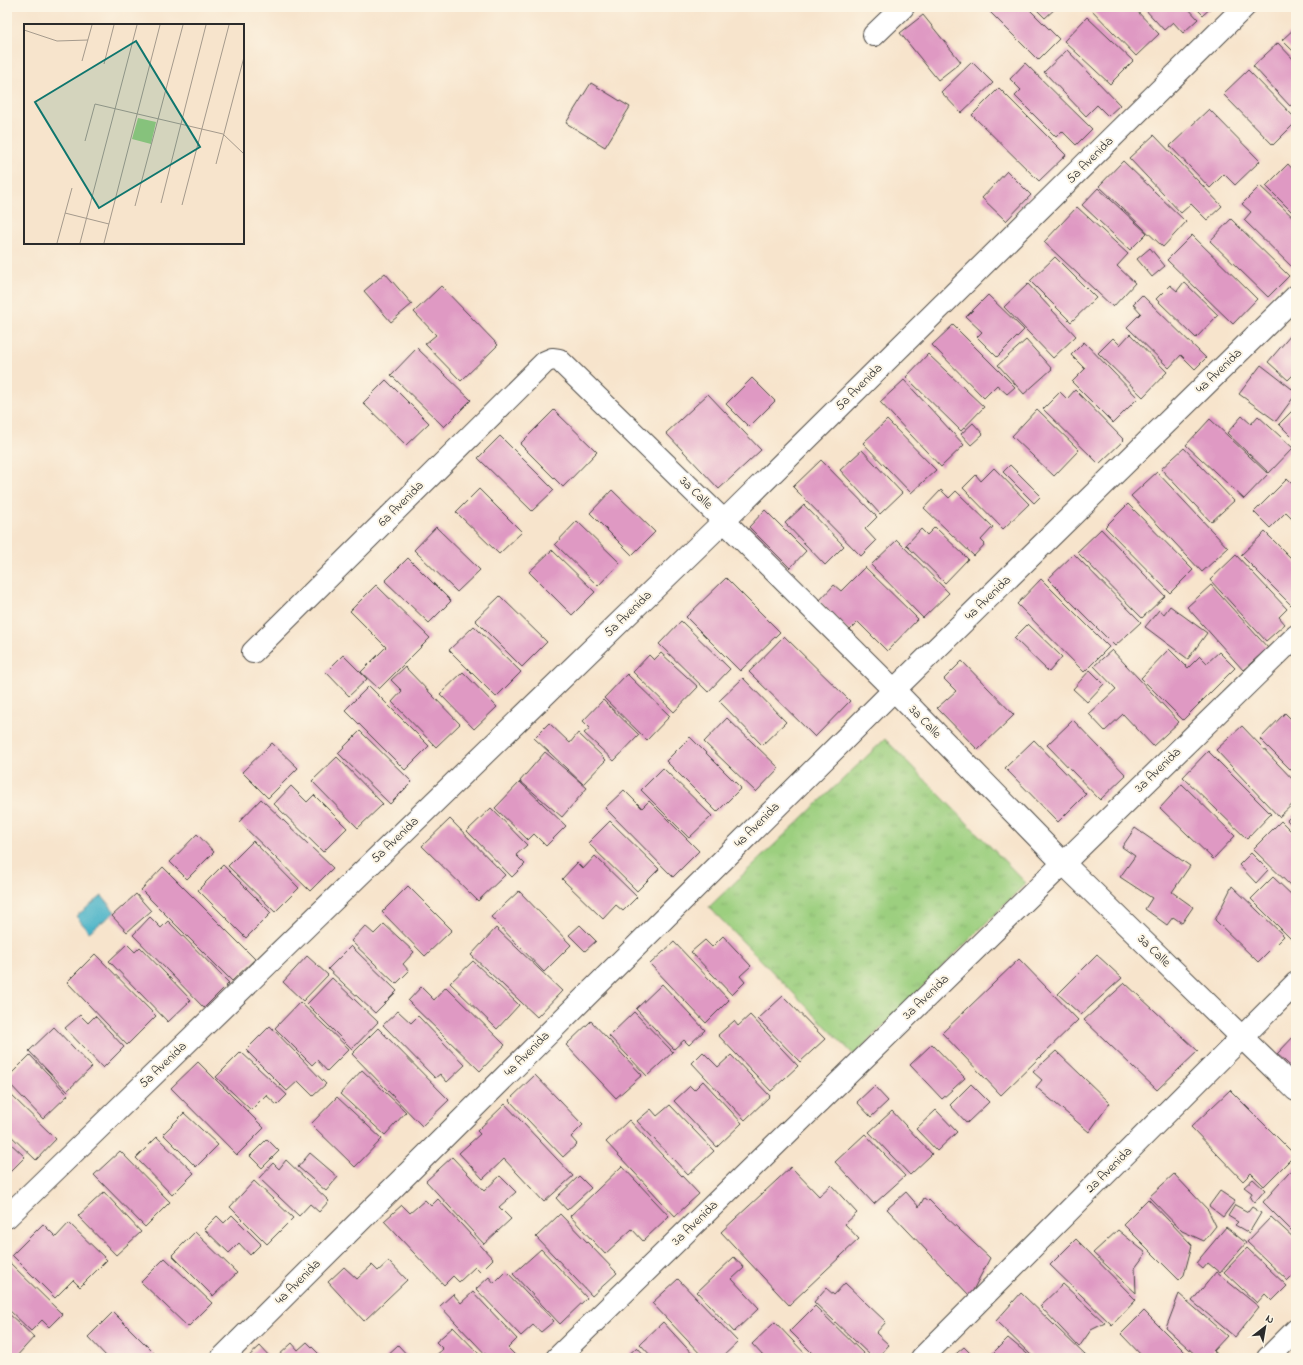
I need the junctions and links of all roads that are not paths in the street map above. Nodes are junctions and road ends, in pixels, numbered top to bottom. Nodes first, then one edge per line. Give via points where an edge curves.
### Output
1 (903, 7) edge
2 (1244, 7) edge
3 (874, 35) dead end
4 (1296, 296) edge
5 (552, 359) joint
6 (724, 521) junction
7 (1296, 636) edge
8 (252, 652) dead end
9 (894, 690) junction
10 (1063, 862) junction
11 (1296, 983) edge
12 (1242, 1037) junction
13 (1296, 1090) edge
14 (7, 1217) edge
15 (1296, 1330) edge
16 (222, 1358) edge
17 (557, 1358) edge
18 (922, 1358) edge
19 (1268, 1358) edge

1 - 3 street
2 - 6 street, 5a Avenida
4 - 9 street, 4a Avenida
5 - 6 street, 3a Calle via 559,360
5 - 8 street, 6a Avenida via 545,362
6 - 9 street, 3a Calle
6 - 14 street, 5a Avenida
7 - 10 street, 3a Avenida
9 - 10 street, 3a Calle
9 - 16 street, 4a Avenida
10 - 12 street, 3a Calle
10 - 17 street, 3a Avenida
11 - 12 street, 2a Avenida
12 - 13 street, 3a Calle
12 - 18 street, 2a Avenida
15 - 19 street

